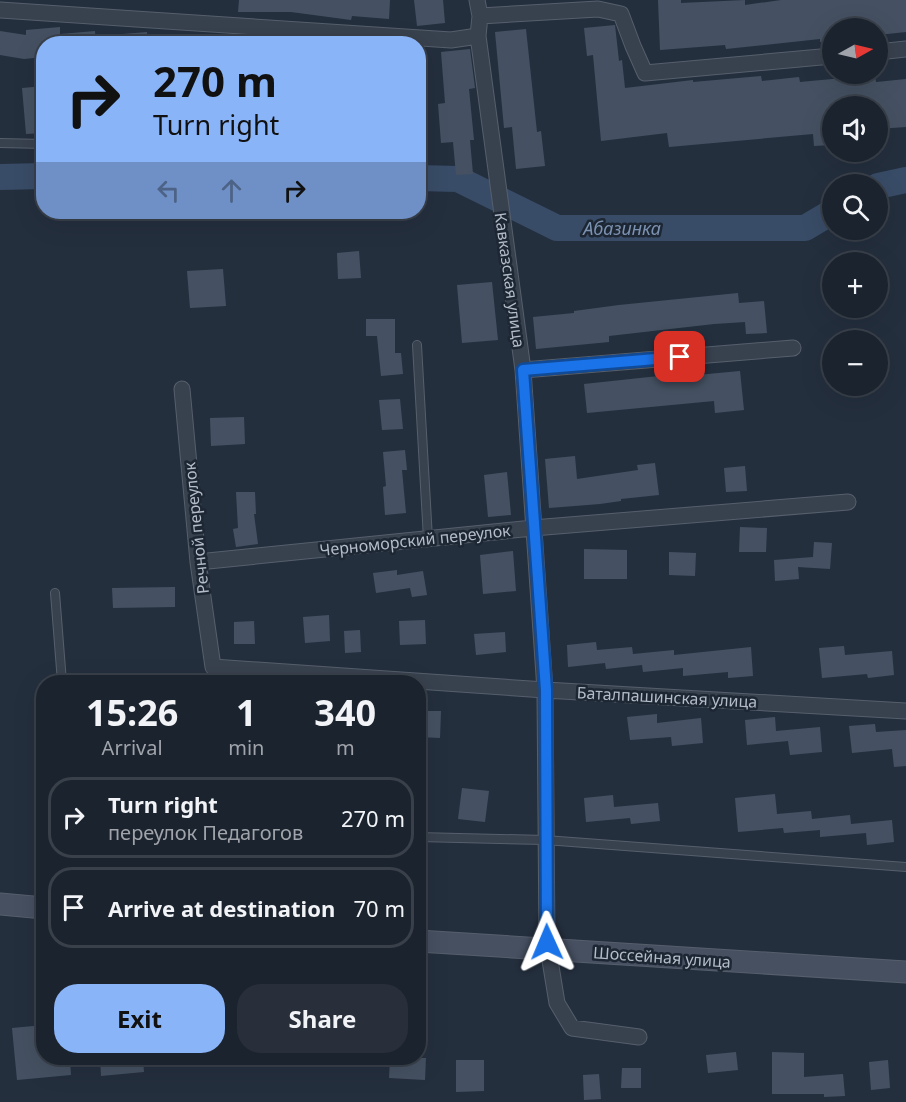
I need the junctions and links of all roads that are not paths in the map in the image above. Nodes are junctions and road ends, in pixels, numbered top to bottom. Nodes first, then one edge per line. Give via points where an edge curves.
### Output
1 (477, 0) edge
2 (0, 10) edge
3 (480, 16) junction
4 (322, 36) edge
5 (478, 36) junction
6 (426, 40) edge
7 (906, 49) edge
8 (888, 51) edge
9 (822, 57) edge
10 (0, 143) edge
11 (36, 144) edge
12 (417, 345) dead end
13 (793, 348) dead end
14 (523, 370) junction
15 (182, 389) dead end
16 (848, 502) dead end
17 (534, 528) junction
18 (428, 538) junction
19 (198, 562) junction
20 (55, 593) dead end
21 (213, 667) joint
22 (61, 675) edge
23 (329, 675) edge
24 (426, 682) edge
25 (546, 690) junction
26 (906, 711) edge
27 (426, 837) edge
28 (545, 840) junction
29 (906, 867) edge
30 (0, 904) edge
31 (36, 907) edge
32 (0, 913) edge
33 (36, 915) edge
34 (426, 935) edge
35 (426, 941) edge
36 (548, 946) junction
37 (906, 963) edge
38 (906, 972) edge
39 (639, 1037) dead end

1 - 3 street, Кавказская улица
2 - 4 street
3 - 5 street, Кавказская улица
3 - 9 street via 598,9 621,14 645,73
5 - 6 street
5 - 14 street, Кавказская улица
7 - 8 street
10 - 11 lane
12 - 18 lane
13 - 14 street
14 - 17 street, Кавказская улица
15 - 19 street, Речной переулок
16 - 17 street, Черноморский переулок
17 - 18 street, Черноморский переулок
17 - 25 street, Кавказская улица
18 - 19 street, Черноморский переулок
19 - 21 street, Речной переулок
20 - 22 lane
21 - 23 street, Баталпашинская улица
24 - 25 street, Баталпашинская улица
25 - 26 street, Баталпашинская улица
25 - 28 street, Кавказская улица
27 - 28 lane
28 - 29 lane
28 - 36 street, Кавказская улица
30 - 31 main road
32 - 33 main road
34 - 36 main road, Шоссейная улица
35 - 36 main road, Шоссейная улица
36 - 37 main road, Шоссейная улица
36 - 38 main road, Шоссейная улица
36 - 39 street, Кавказская улица via 557,1003 572,1028

